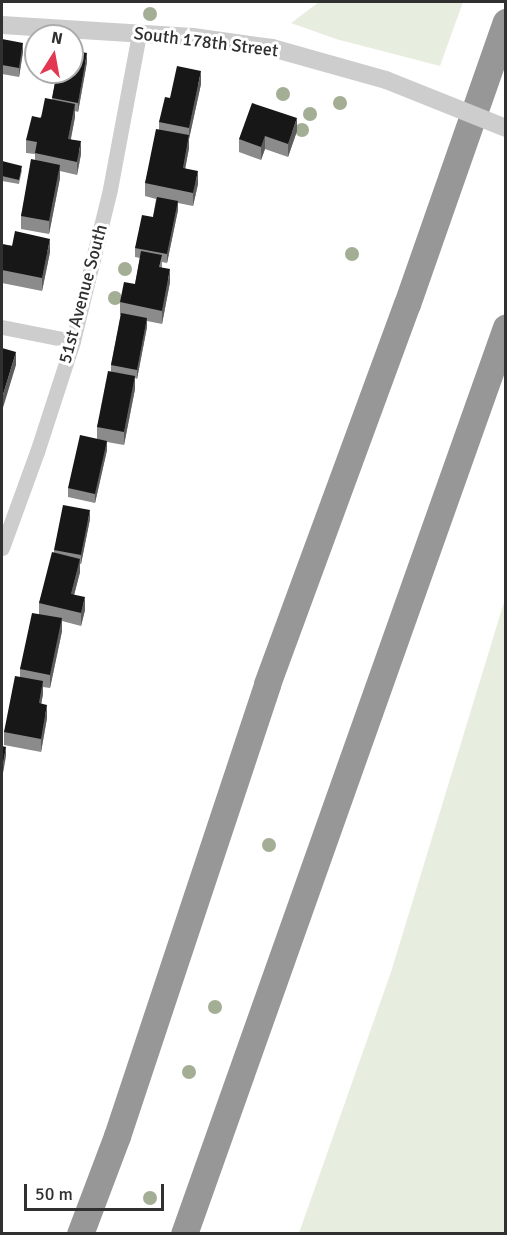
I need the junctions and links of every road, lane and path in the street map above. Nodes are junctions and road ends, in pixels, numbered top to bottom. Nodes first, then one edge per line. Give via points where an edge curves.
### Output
1 (506, 22) edge
2 (2, 26) edge
3 (139, 33) junction
4 (506, 128) edge
5 (2, 327) edge
6 (506, 327) edge
7 (73, 341) junction
8 (2, 548) edge
9 (80, 1233) edge
10 (184, 1233) edge

1 - 9 highway via 267,684 117,1136
2 - 3 street, South 178th Street
3 - 4 street, South 178th Street, bridge via 272,48 386,80
3 - 7 street, 51st Avenue South via 110,189
5 - 7 street
6 - 10 highway
7 - 8 street, 51st Avenue South

